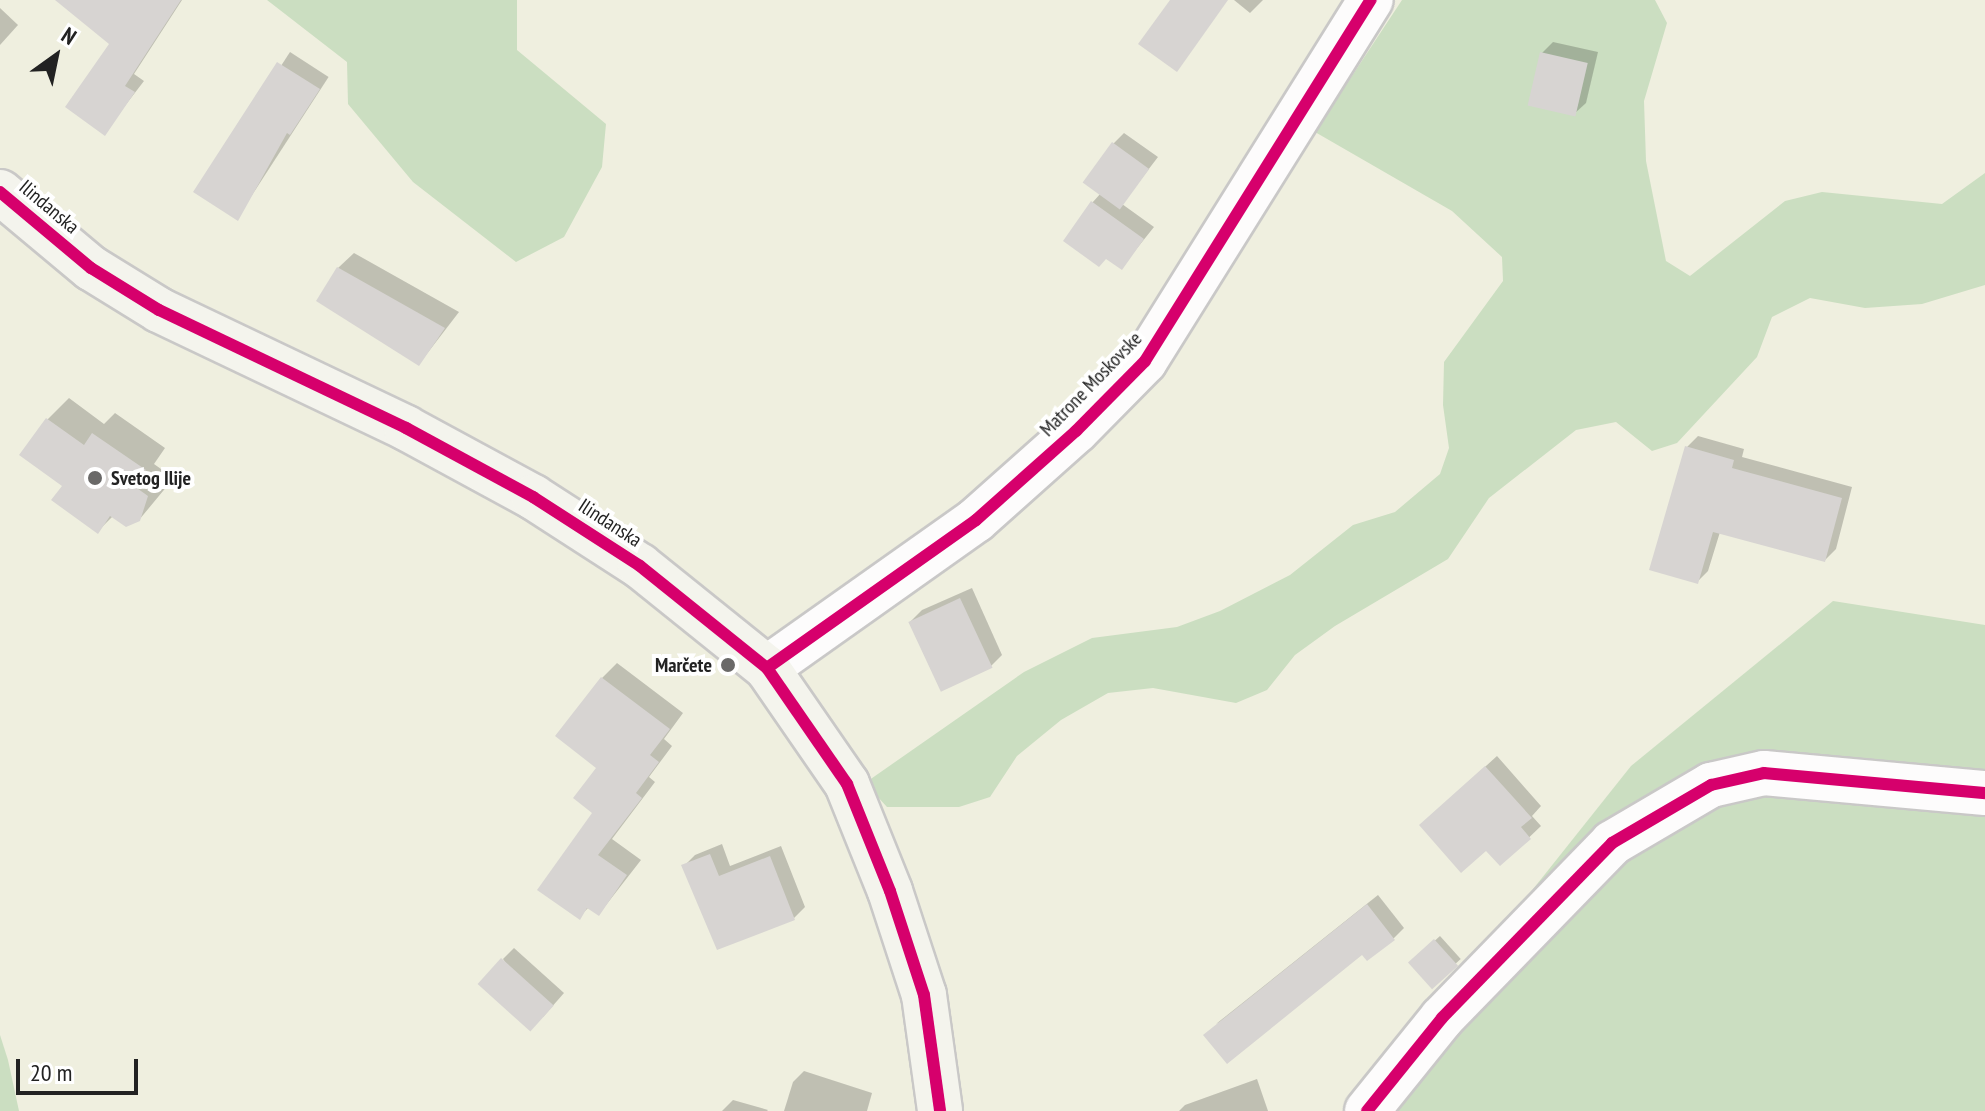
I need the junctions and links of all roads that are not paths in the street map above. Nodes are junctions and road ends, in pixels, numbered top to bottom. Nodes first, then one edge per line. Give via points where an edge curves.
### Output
1 (1371, 0) edge
2 (0, 192) edge
3 (767, 668) junction
4 (1985, 793) edge
5 (940, 1111) edge
6 (1367, 1111) edge

1 - 3 street, Matrone Moskovske via 1145,361 976,520
2 - 3 street, Ilindanska via 91,268 159,310 406,428 533,497 640,566
3 - 5 street, Ilindanska via 847,784 890,891 924,995
4 - 6 street via 1764,773 1711,785 1612,843 1442,1018

